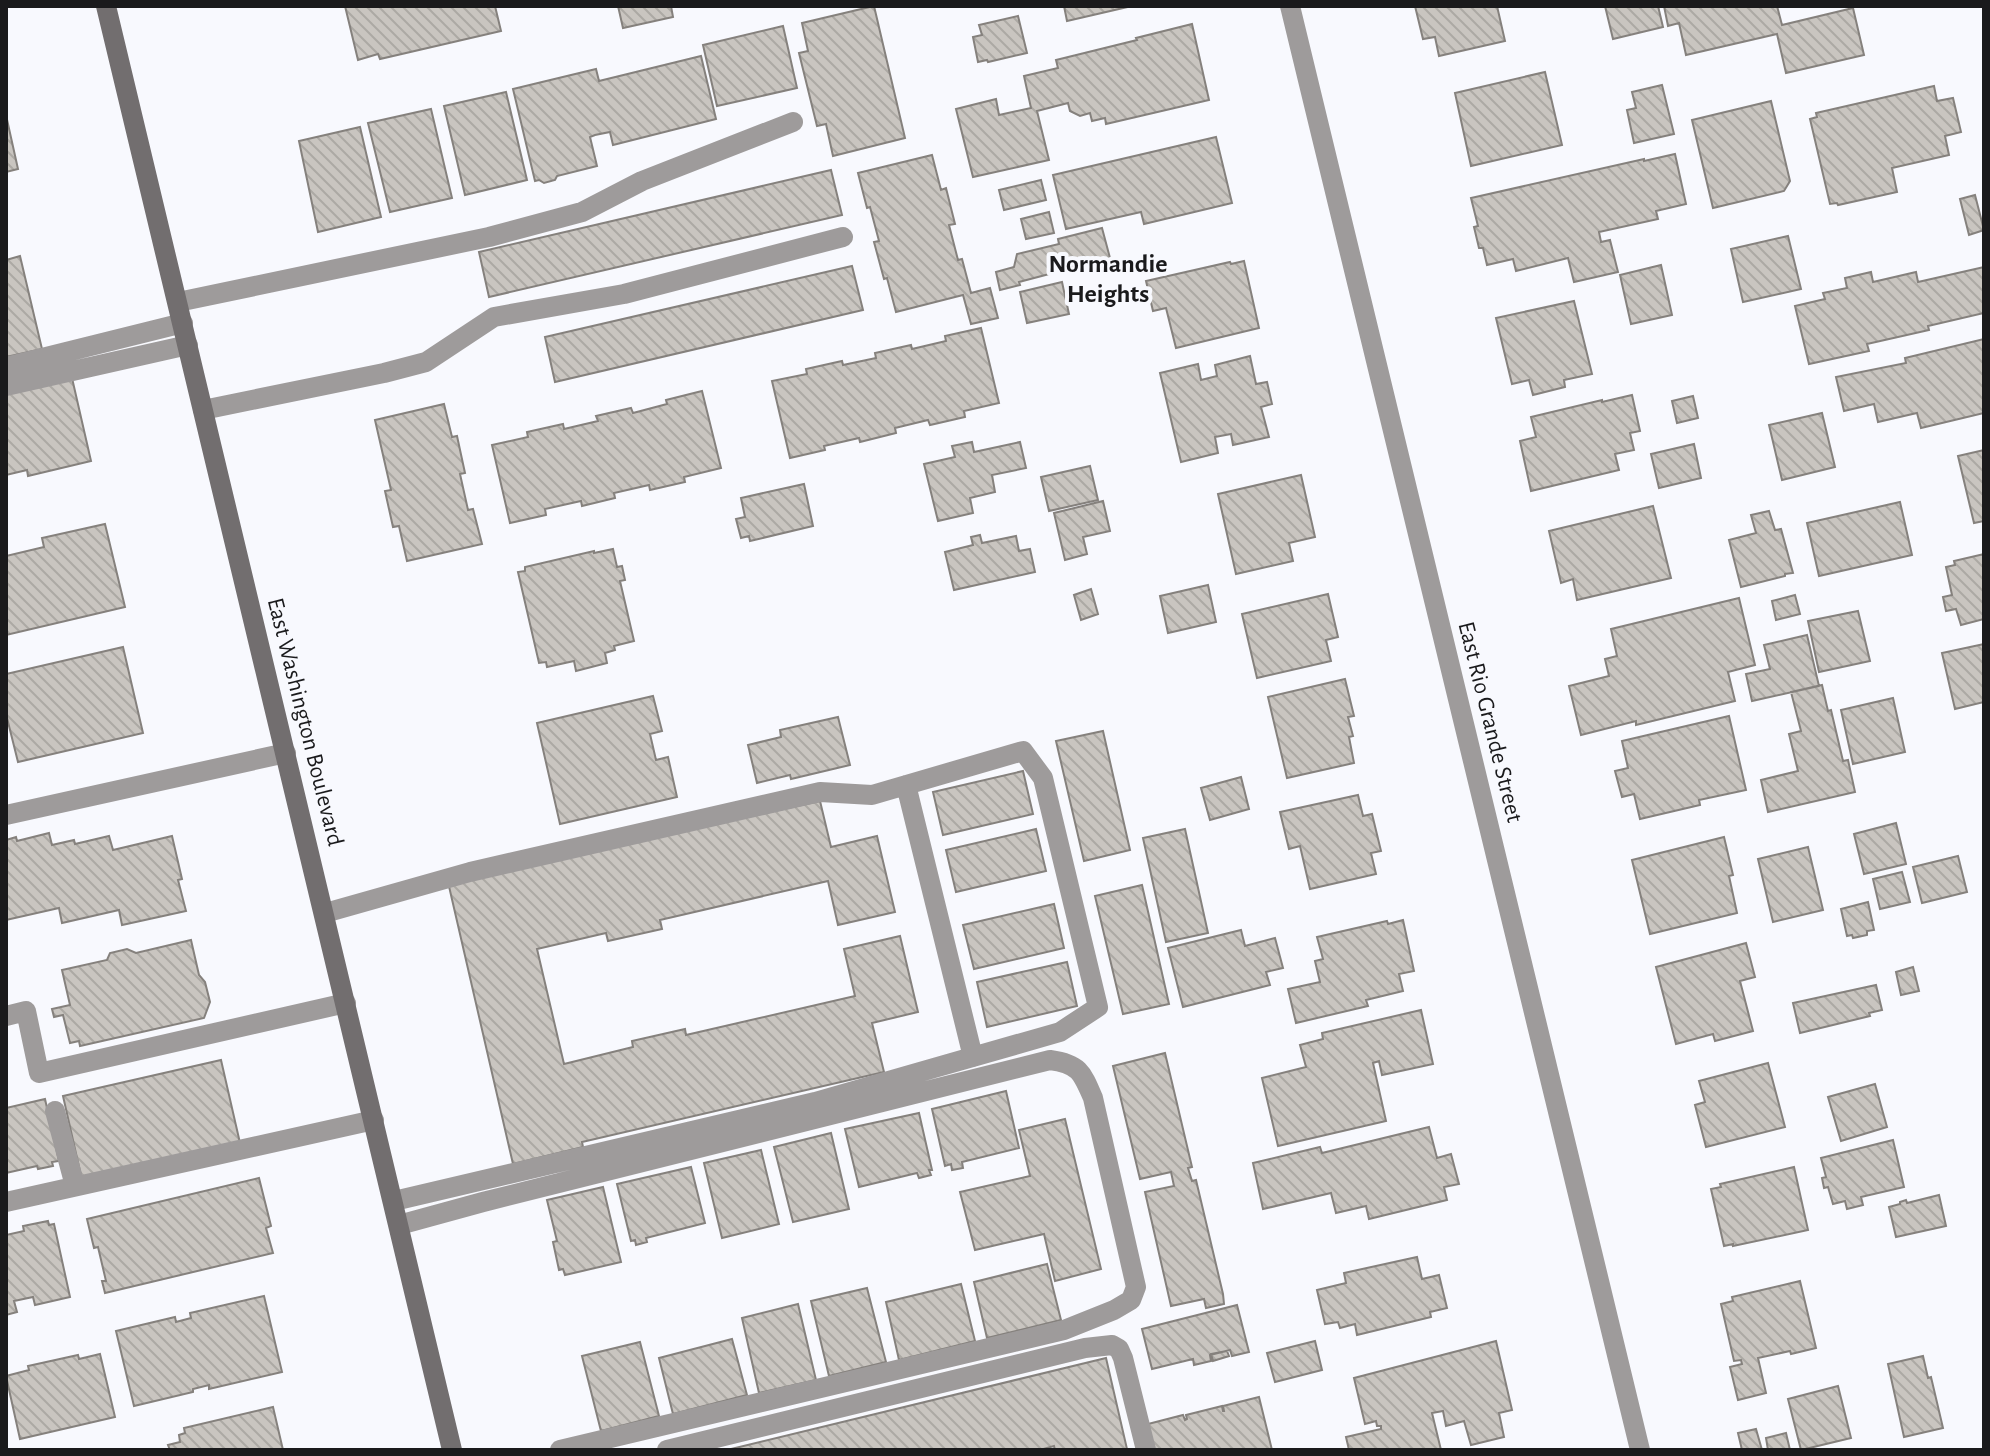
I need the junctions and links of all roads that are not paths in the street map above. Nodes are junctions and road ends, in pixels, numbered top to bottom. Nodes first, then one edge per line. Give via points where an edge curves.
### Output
1 (106, 6) edge
2 (1290, 6) edge
3 (793, 122) dead end
4 (843, 237) dead end
5 (178, 302) junction
6 (183, 323) junction
7 (188, 345) junction
8 (6, 367) edge
9 (6, 386) edge
10 (203, 410) junction
11 (286, 753) junction
12 (906, 785) junction
13 (6, 815) edge
14 (325, 913) junction
15 (346, 1003) junction
16 (6, 1016) edge
17 (973, 1057) junction
18 (55, 1111) dead end
19 (374, 1120) junction
20 (75, 1186) junction
21 (394, 1201) junction
22 (6, 1202) edge
23 (399, 1225) junction
24 (452, 1450) edge
25 (560, 1450) edge
26 (667, 1450) edge
27 (1146, 1450) edge
28 (1640, 1450) edge

1 - 5 main road, East Washington Boulevard
2 - 28 street, East Rio Grande Street
3 - 5 street via 642,181 582,212 489,237
4 - 10 street via 624,294 494,317 426,362
5 - 6 main road, East Washington Boulevard
6 - 7 main road, East Washington Boulevard
6 - 8 street
7 - 9 street
7 - 10 main road, East Washington Boulevard
10 - 11 main road, East Washington Boulevard
11 - 13 street
11 - 14 main road, East Washington Boulevard
12 - 14 street via 872,795 820,792 470,872
12 - 17 street
12 - 17 street via 1023,751 1043,778 1098,1007 1060,1032
14 - 15 main road, East Washington Boulevard
15 - 16 street via 39,1073 26,1011
15 - 19 main road, East Washington Boulevard
17 - 21 street via 815,1102
18 - 20 street
19 - 20 street
19 - 21 main road, East Washington Boulevard
20 - 22 street
21 - 23 main road, East Washington Boulevard
23 - 24 main road, East Washington Boulevard
23 - 25 street via 1050,1060 1083,1073 1136,1287 1131,1300 1064,1330
26 - 27 street via 1112,1345 1123,1358

